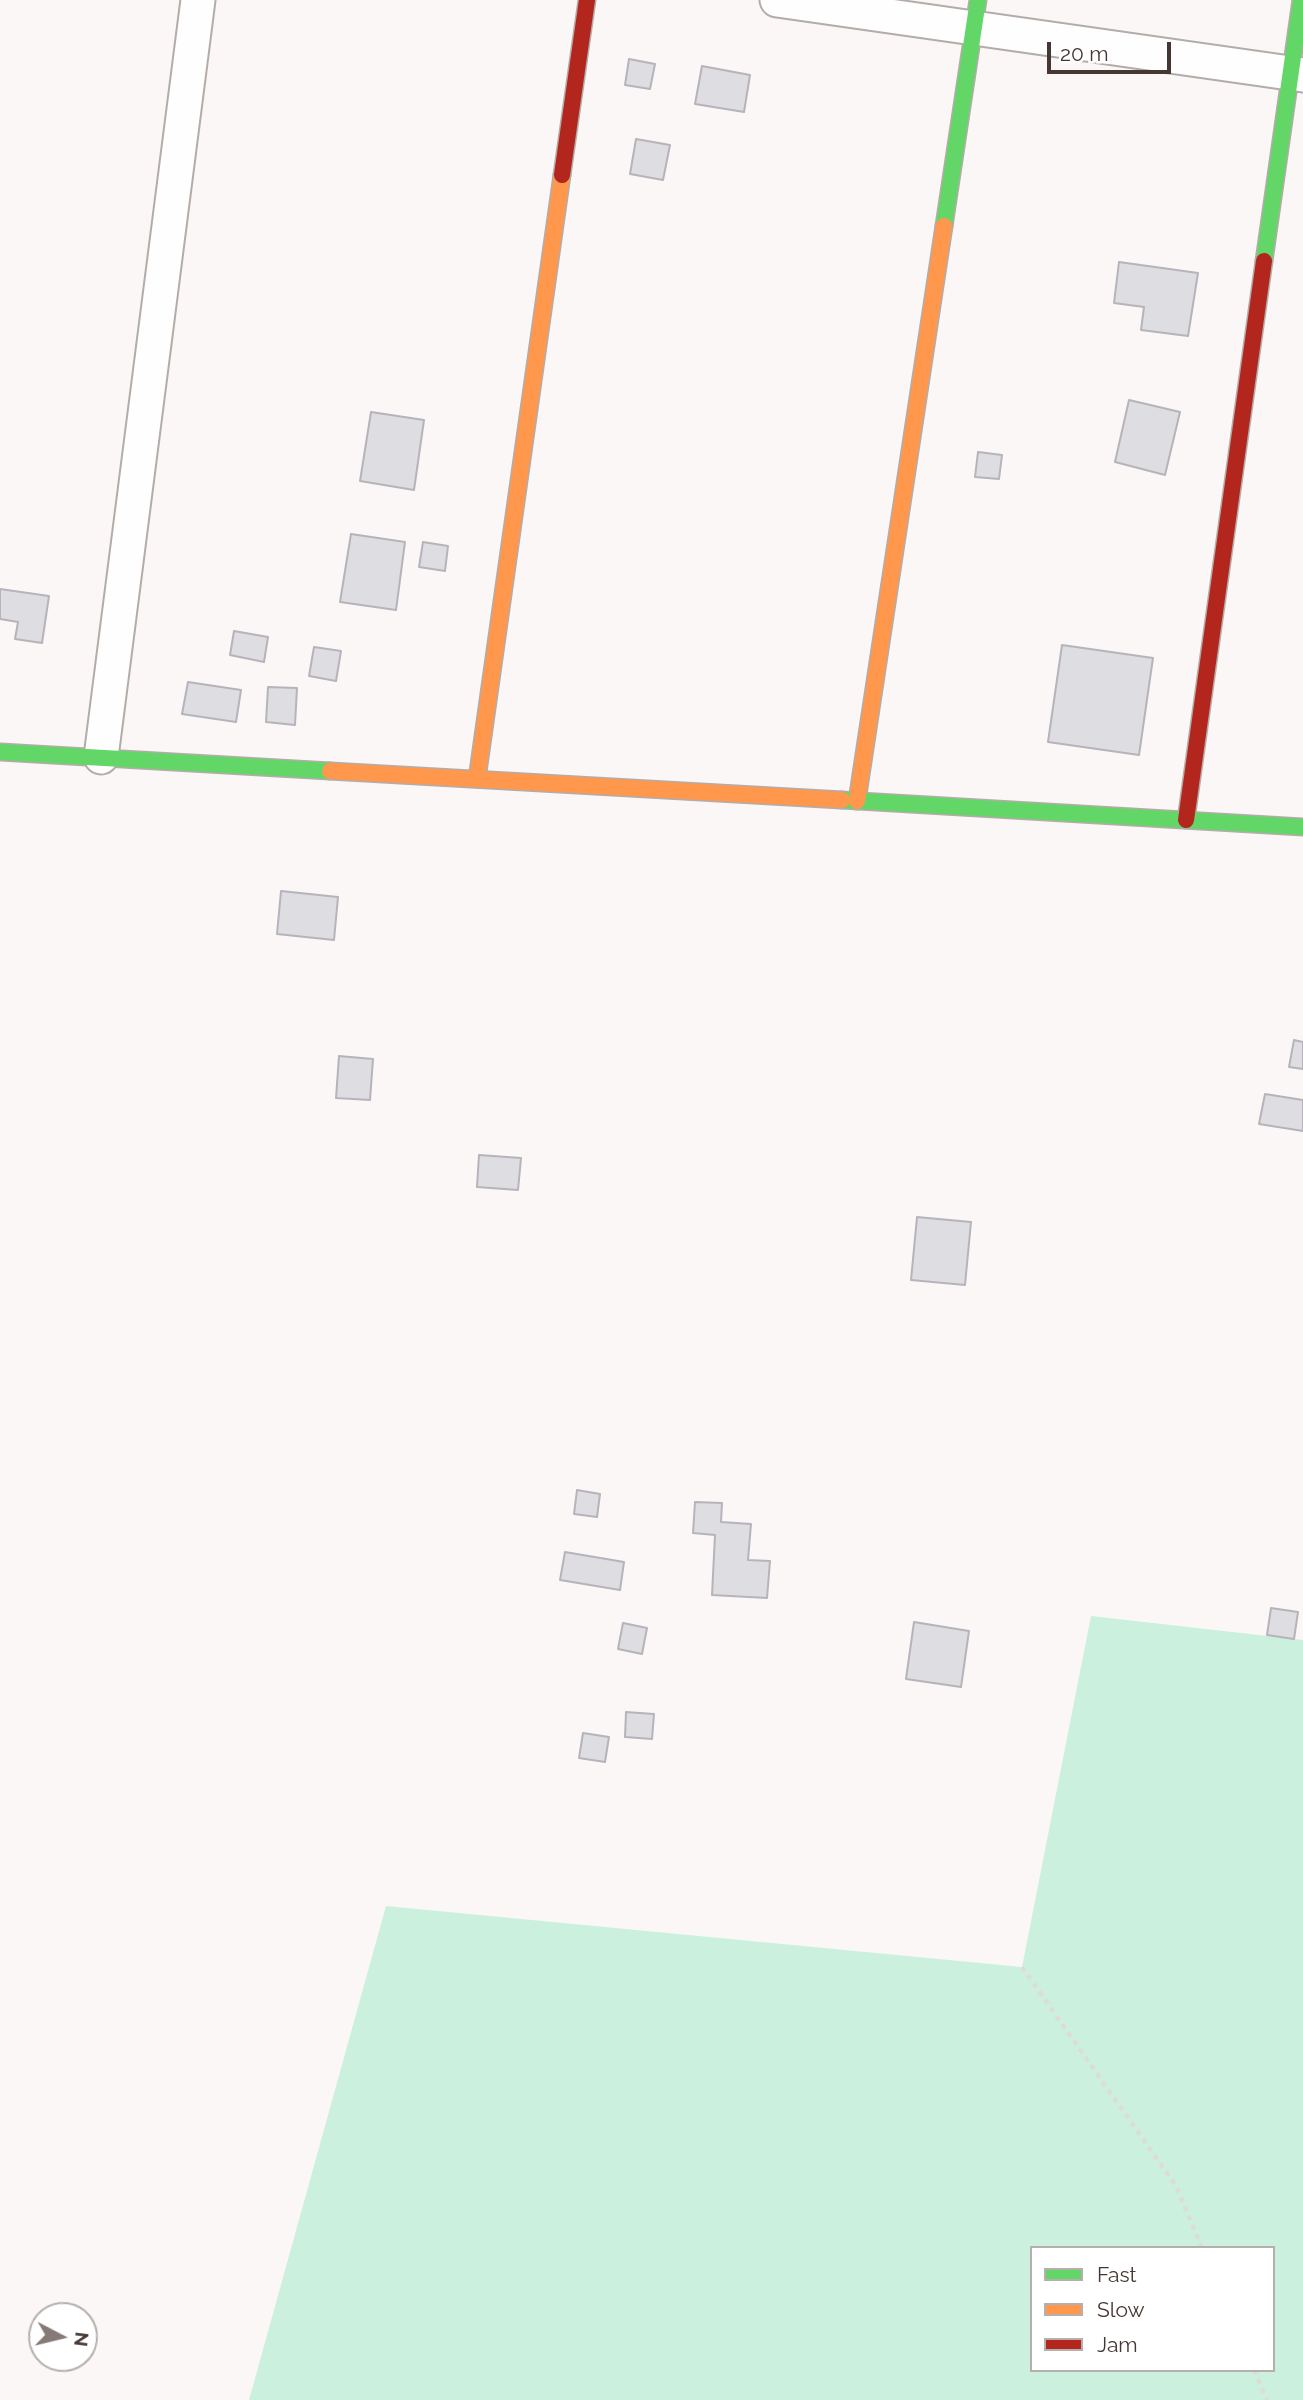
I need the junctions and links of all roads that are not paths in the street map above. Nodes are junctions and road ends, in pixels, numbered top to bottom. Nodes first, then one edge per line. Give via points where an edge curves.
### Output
1 (198, 0) edge
2 (587, 0) edge
3 (777, 0) edge
4 (1301, 0) edge
5 (976, 14) edge
6 (1296, 74) edge
7 (0, 752) edge
8 (101, 757) junction
9 (477, 779) junction
10 (858, 801) junction
11 (1186, 820) junction
12 (1303, 827) edge

1 - 8 street
2 - 9 street
3 - 5 street
4 - 6 street
5 - 6 street
5 - 10 street
6 - 11 street
7 - 8 street
8 - 9 street
9 - 10 street
10 - 11 street
11 - 12 street

